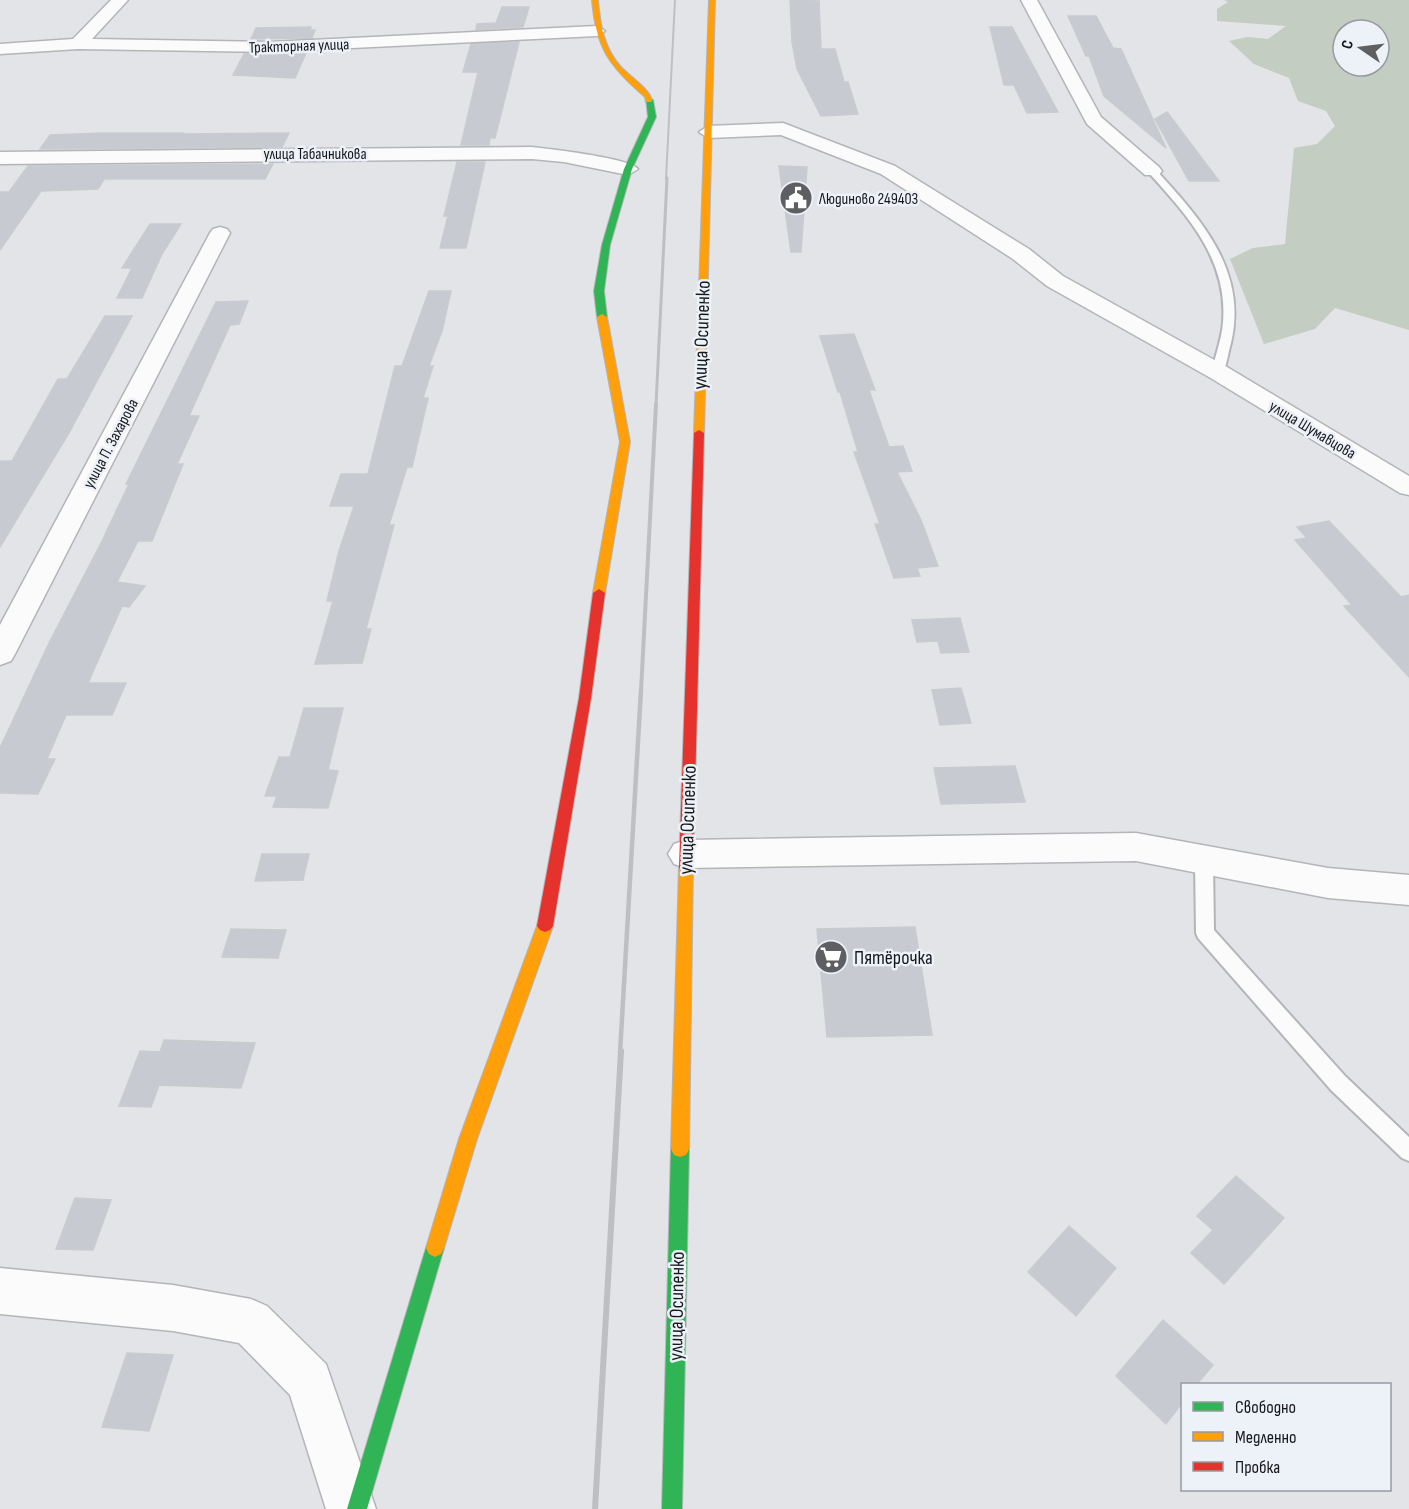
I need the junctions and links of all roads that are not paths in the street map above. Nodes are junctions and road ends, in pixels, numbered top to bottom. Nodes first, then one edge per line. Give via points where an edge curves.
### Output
1 (120, 0) edge
2 (595, 0) edge
3 (712, 0) edge
4 (1029, 0) edge
5 (597, 31) junction
6 (78, 44) junction
7 (0, 49) edge
8 (708, 132) junction
9 (0, 158) edge
10 (628, 169) junction
11 (1152, 171) joint
12 (220, 233) dead end
13 (1218, 372) junction
14 (1409, 487) edge
15 (0, 654) edge
16 (686, 854) junction
17 (1204, 862) junction
18 (1409, 890) edge
19 (1409, 1150) edge
20 (0, 1291) edge
21 (351, 1509) edge
22 (357, 1509) edge
23 (672, 1509) edge

1 - 6 street
2 - 5 street
3 - 8 street, улица Осипенко
4 - 11 street via 1093,120
5 - 6 street, Тракторная улица via 271,47
5 - 10 street via 613,66 648,96 652,117
6 - 7 street, Тракторная улица
8 - 13 street via 783,129 888,170 1021,254 1055,281
8 - 16 street, улица Осипенко
9 - 10 street, улица Табачникова via 532,153
10 - 22 street via 606,245 599,291 625,442 544,930 468,1139
11 - 13 lane via 1199,223 1226,271 1229,322
12 - 15 street, улица П. Захарова
13 - 14 street, улица Шумавцова
16 - 17 street via 1136,847
16 - 23 street, улица Осипенко
17 - 18 street via 1328,883
17 - 19 lane via 1205,933 1338,1083
20 - 21 street via 173,1308 251,1322 309,1381

